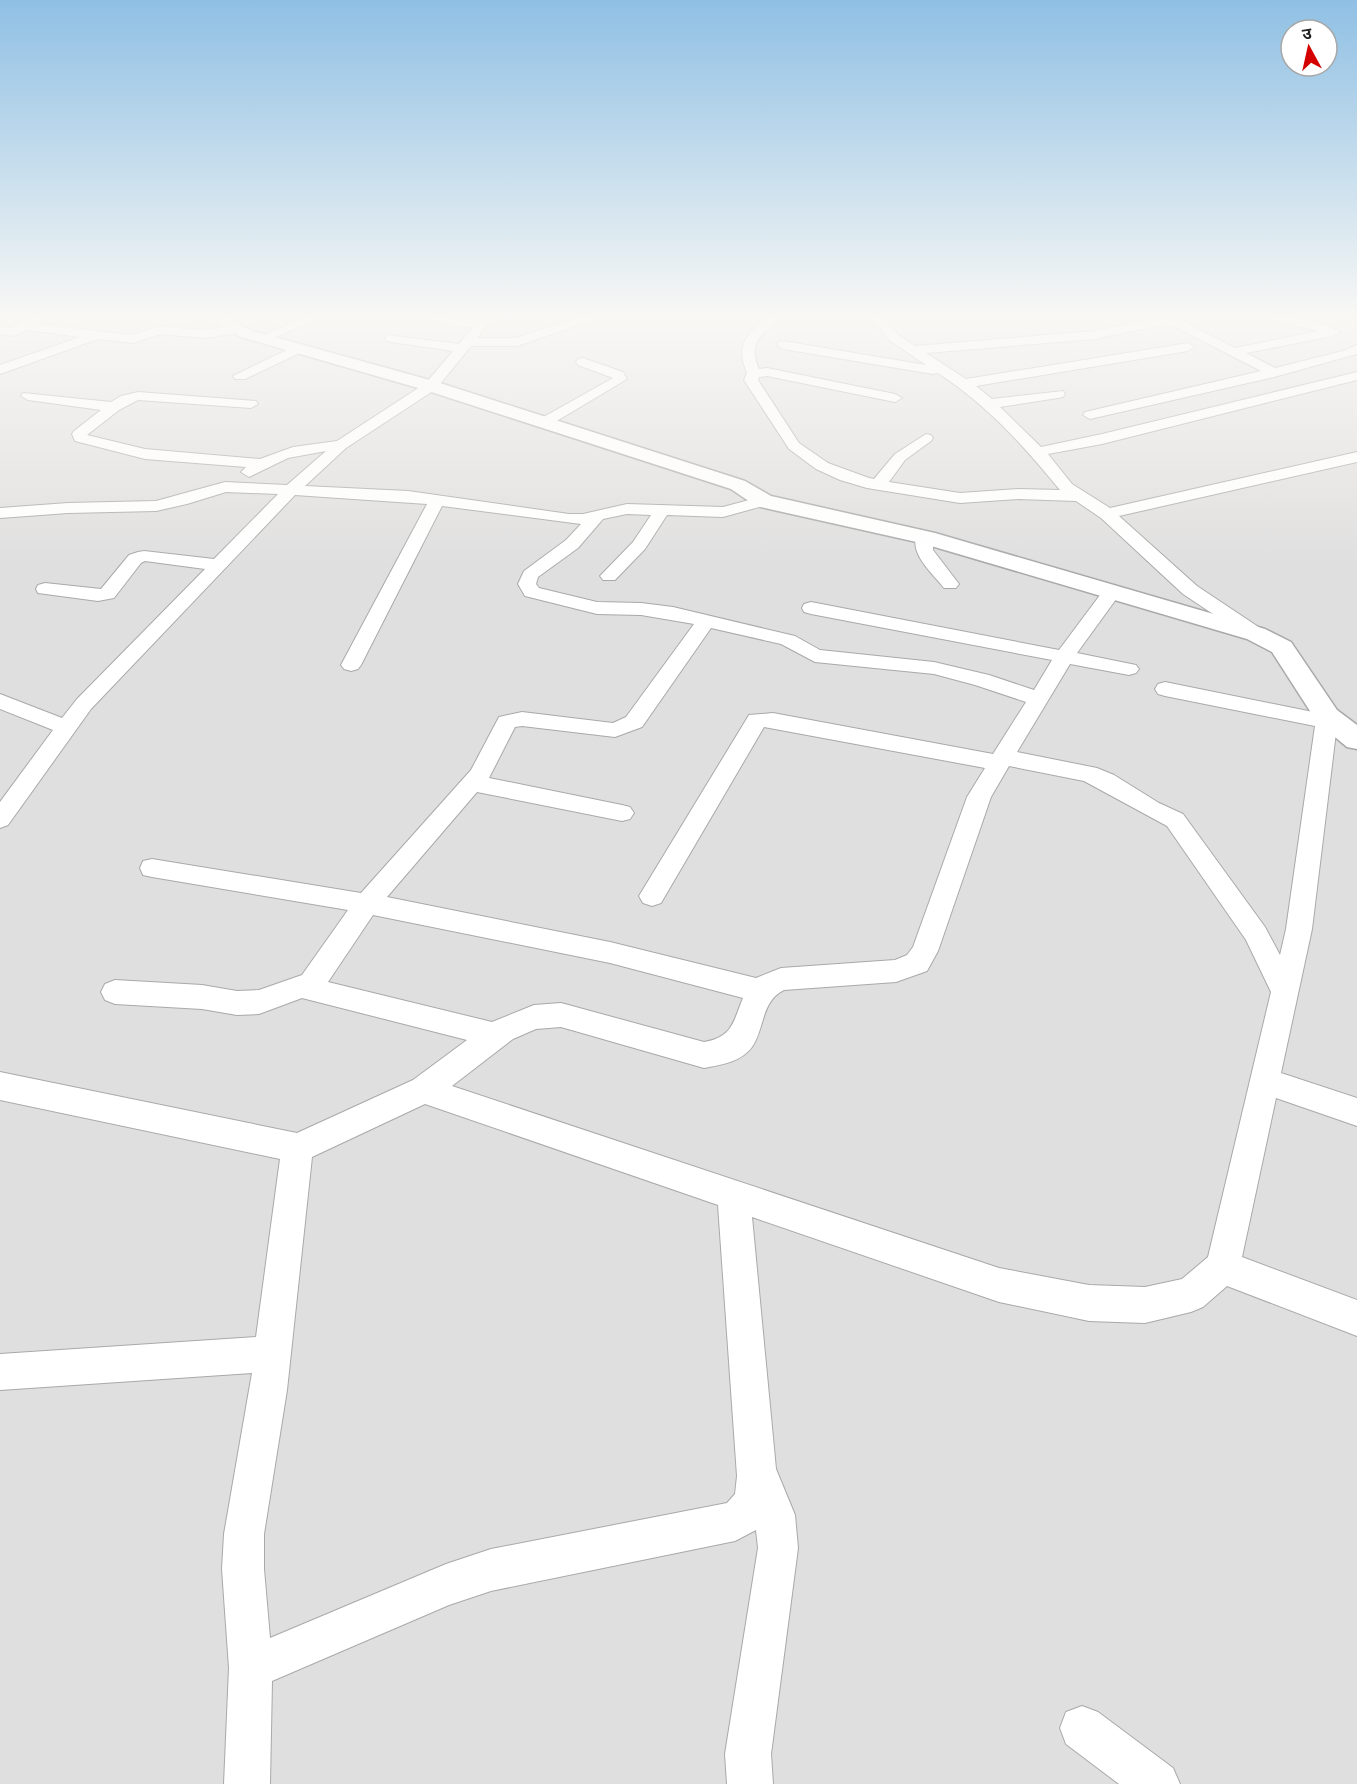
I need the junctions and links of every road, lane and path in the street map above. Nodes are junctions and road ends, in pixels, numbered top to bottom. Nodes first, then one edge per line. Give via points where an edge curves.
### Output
1 (51, 399) edge
2 (126, 399) edge
3 (184, 399) edge
4 (412, 399) edge
5 (473, 399) edge
6 (584, 399) edge
7 (764, 399) edge
8 (983, 399) edge
9 (1022, 399) edge
10 (1159, 399) edge
11 (1263, 399) edge
12 (251, 404) dead end
13 (989, 404) junction
14 (114, 408) junction
15 (1090, 415) dead end
16 (544, 422) junction
17 (926, 438) dead end
18 (341, 445) junction
19 (1037, 452) junction
20 (1357, 457) edge
21 (262, 464) junction
22 (878, 485) junction
23 (226, 487) junction
24 (291, 490) junction
25 (1079, 496) junction
26 (437, 500) junction
27 (764, 501) junction
28 (662, 510) junction
29 (0, 513) edge
30 (1107, 514) junction
31 (597, 516) junction
32 (924, 537) junction
33 (219, 565) junction
34 (609, 576) dead end
35 (950, 584) dead end
36 (45, 589) dead end
37 (1113, 591) junction
38 (811, 608) dead end
39 (706, 621) junction
40 (1256, 634) junction
41 (1065, 656) junction
42 (351, 665) dead end
43 (1128, 669) dead end
44 (1165, 689) dead end
45 (1039, 699) junction
46 (0, 700) edge
47 (1327, 719) junction
48 (67, 728) junction
49 (1357, 740) edge
50 (1001, 760) junction
51 (472, 783) junction
52 (622, 813) dead end
53 (0, 819) edge
54 (152, 868) dead end
55 (652, 896) dead end
56 (368, 902) junction
57 (312, 983) junction
58 (760, 991) junction
59 (115, 992) dead end
60 (1285, 992) junction
61 (495, 1035) junction
62 (1265, 1081) junction
63 (0, 1086) edge
64 (424, 1090) junction
65 (1357, 1112) edge
66 (297, 1148) junction
67 (734, 1195) junction
68 (1223, 1267) junction
69 (1357, 1318) edge
70 (272, 1354) junction
71 (0, 1372) edge
72 (757, 1469) junction
73 (251, 1668) junction
74 (1083, 1728) dead end
75 (247, 1784) edge
76 (750, 1784) edge
77 (1157, 1784) edge

1 - 14 street
2 - 14 street
3 - 12 street
4 - 18 street
5 - 16 street
6 - 16 street
7 - 22 street via 794,446 833,472
8 - 13 street
9 - 13 street
10 - 15 street
11 - 19 street
13 - 19 street
14 - 21 street via 78,436 145,454
16 - 27 street via 738,485
17 - 22 street via 900,457
18 - 21 street via 305,447
18 - 24 street
19 - 25 street via 1066,487
20 - 30 street
21 - 23 street
22 - 25 street via 960,498 1018,494
23 - 24 street
23 - 29 street via 156,506
24 - 26 street
24 - 33 street
25 - 30 street
26 - 31 street via 569,519
26 - 42 street
27 - 28 street via 723,512
27 - 32 street
28 - 31 street via 627,509
28 - 34 street via 639,545
30 - 40 street via 1190,590
31 - 39 street via 572,544 531,574 527,584 532,592 597,608 658,610
32 - 35 street via 924,551
32 - 37 street
33 - 36 street via 144,556 135,560 107,594
33 - 48 street via 84,704
37 - 40 street
37 - 41 street
38 - 41 street
39 - 45 street via 788,640 815,656 934,669
39 - 51 street via 630,725 615,730 513,720 503,727 489,761
40 - 47 street via 1282,646
41 - 43 street
41 - 45 street
44 - 47 street
45 - 50 street
46 - 48 street
47 - 49 street
47 - 60 street via 1299,929
48 - 53 street
50 - 55 street via 757,720
50 - 58 street via 979,797 925,951 917,963 896,971 782,979
50 - 60 street via 1089,774 1175,820 1256,934
51 - 52 street
51 - 56 street
54 - 56 street
56 - 57 street
56 - 58 street via 548,937
57 - 59 street via 259,1002
57 - 61 street via 312,990
58 - 61 street via 741,1039 725,1051 704,1055 561,1015 534,1017
60 - 62 street
61 - 64 street
62 - 65 street
62 - 68 street
63 - 66 street
64 - 66 street
64 - 67 street
66 - 70 street
67 - 68 street via 999,1285 1089,1303 1145,1305 1191,1295
67 - 72 street
68 - 69 street
70 - 71 street
70 - 73 street via 244,1534
72 - 73 street via 755,1497 749,1512 735,1521 491,1570 446,1585
72 - 76 street via 775,1515 778,1548 748,1754
73 - 75 street
74 - 77 street

